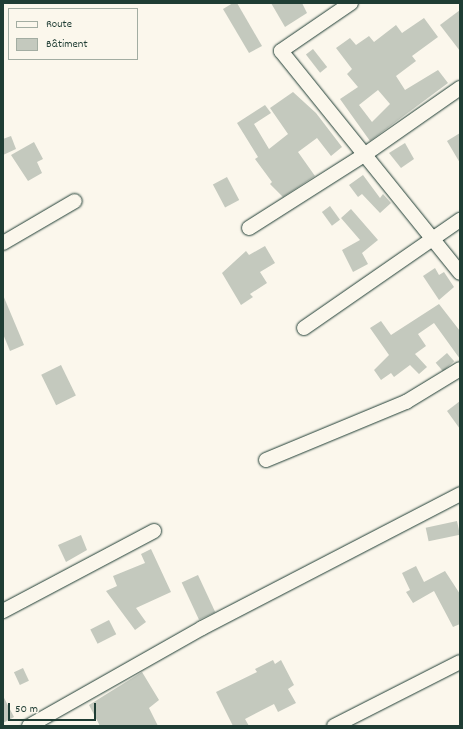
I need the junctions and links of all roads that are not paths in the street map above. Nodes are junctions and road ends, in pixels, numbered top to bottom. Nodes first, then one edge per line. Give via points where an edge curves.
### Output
1 (351, 3) edge
2 (460, 88) edge
3 (364, 156) junction
4 (75, 201) dead end
5 (460, 220) edge
6 (249, 228) dead end
7 (434, 238) junction
8 (3, 243) edge
9 (460, 273) edge
10 (304, 328) dead end
11 (460, 369) edge
12 (266, 460) dead end
13 (460, 494) edge
14 (154, 531) dead end
15 (3, 611) edge
16 (460, 662) edge
17 (29, 726) edge
18 (334, 726) edge

1 - 3 street via 281,51
2 - 3 street
3 - 6 street
3 - 7 street
4 - 8 street
5 - 7 street
7 - 9 street
7 - 10 street
11 - 12 street via 406,402
13 - 17 street via 202,628
14 - 15 street
16 - 18 street

